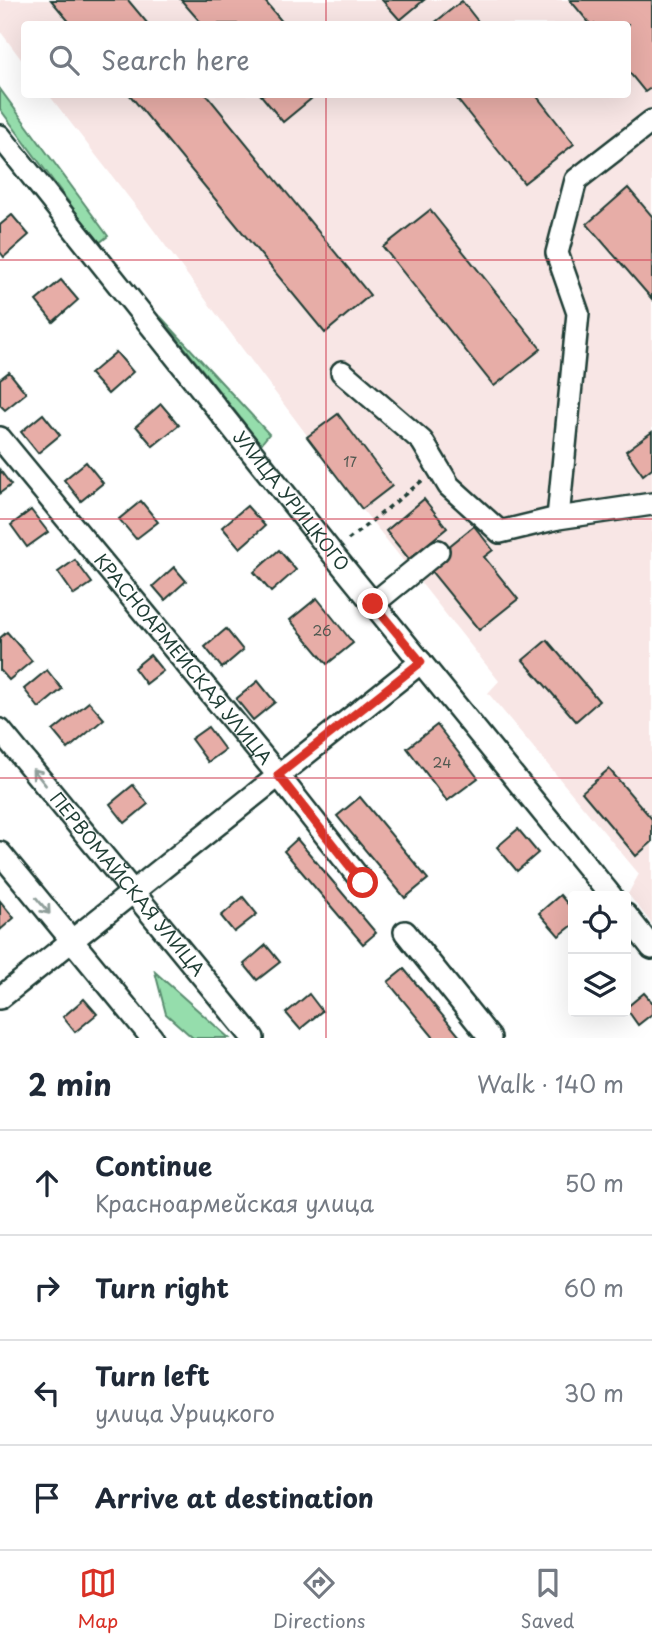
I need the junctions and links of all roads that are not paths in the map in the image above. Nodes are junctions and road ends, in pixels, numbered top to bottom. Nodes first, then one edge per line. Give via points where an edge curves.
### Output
1 (652, 121) edge
2 (0, 136) edge
3 (342, 372) dead end
4 (0, 438) edge
5 (652, 504) edge
6 (558, 518) junction
7 (438, 551) dead end
8 (373, 604) junction
9 (421, 662) junction
10 (0, 730) edge
11 (278, 775) junction
12 (0, 853) edge
13 (363, 883) dead end
14 (607, 891) edge
15 (133, 892) junction
16 (631, 921) edge
17 (405, 932) dead end
18 (72, 941) junction
19 (652, 948) edge
20 (0, 999) edge
21 (152, 1038) edge
22 (253, 1038) edge
23 (490, 1038) edge

1 - 6 street via 576,180 557,253 578,313
2 - 8 street, УЛИЦА УРИЦКОГО
3 - 6 street via 422,441 449,486 500,533
4 - 11 street, КРАСНОАРМЕЙСКАЯ УЛИЦА
5 - 6 street
7 - 8 street
8 - 9 street, УЛИЦА УРИЦКОГО
9 - 11 street
9 - 14 street, УЛИЦА УРИЦКОГО
15 -> 10 street, ПЕРВОМАЙСКАЯ УЛИЦА
11 - 13 street, КРАСНОАРМЕЙСКАЯ УЛИЦА
11 - 15 street
12 -> 18 street
15 - 18 street
15 - 22 street, ПЕРВОМАЙСКАЯ УЛИЦА
16 - 19 street
17 - 23 street
18 - 20 street
18 - 21 street

